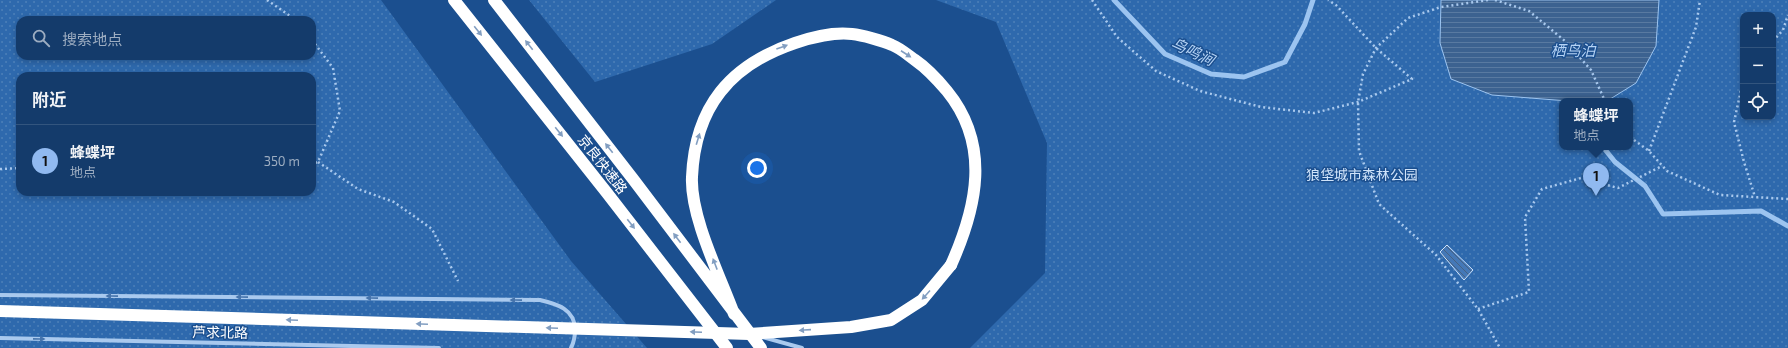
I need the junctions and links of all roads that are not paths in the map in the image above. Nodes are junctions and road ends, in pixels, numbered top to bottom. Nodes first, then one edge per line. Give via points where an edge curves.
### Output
1 (454, 0) edge
2 (494, 0) edge
3 (0, 295) edge
4 (0, 311) edge
5 (734, 314) junction
6 (749, 334) junction
7 (0, 338) edge
8 (439, 348) edge
9 (571, 348) edge
10 (727, 348) edge
11 (761, 348) edge
12 (802, 348) edge

1 -> 10 highway, 京良快速路
5 -> 2 highway, 京良快速路
9 -> 3 street via 575,341 575,323 568,310 558,304 540,300
6 -> 4 highway, bridge
5 -> 6 highway, bridge via 697,218 692,178 696,142 709,108 725,84 747,66 778,49 813,37 852,34 892,45 929,69 956,102 972,134 976,168 975,195 964,236 951,265 922,300 891,320 851,327
5 - 11 highway, 京良快速路
6 - 12 street, bridge
7 -> 8 street, 芦求北路

